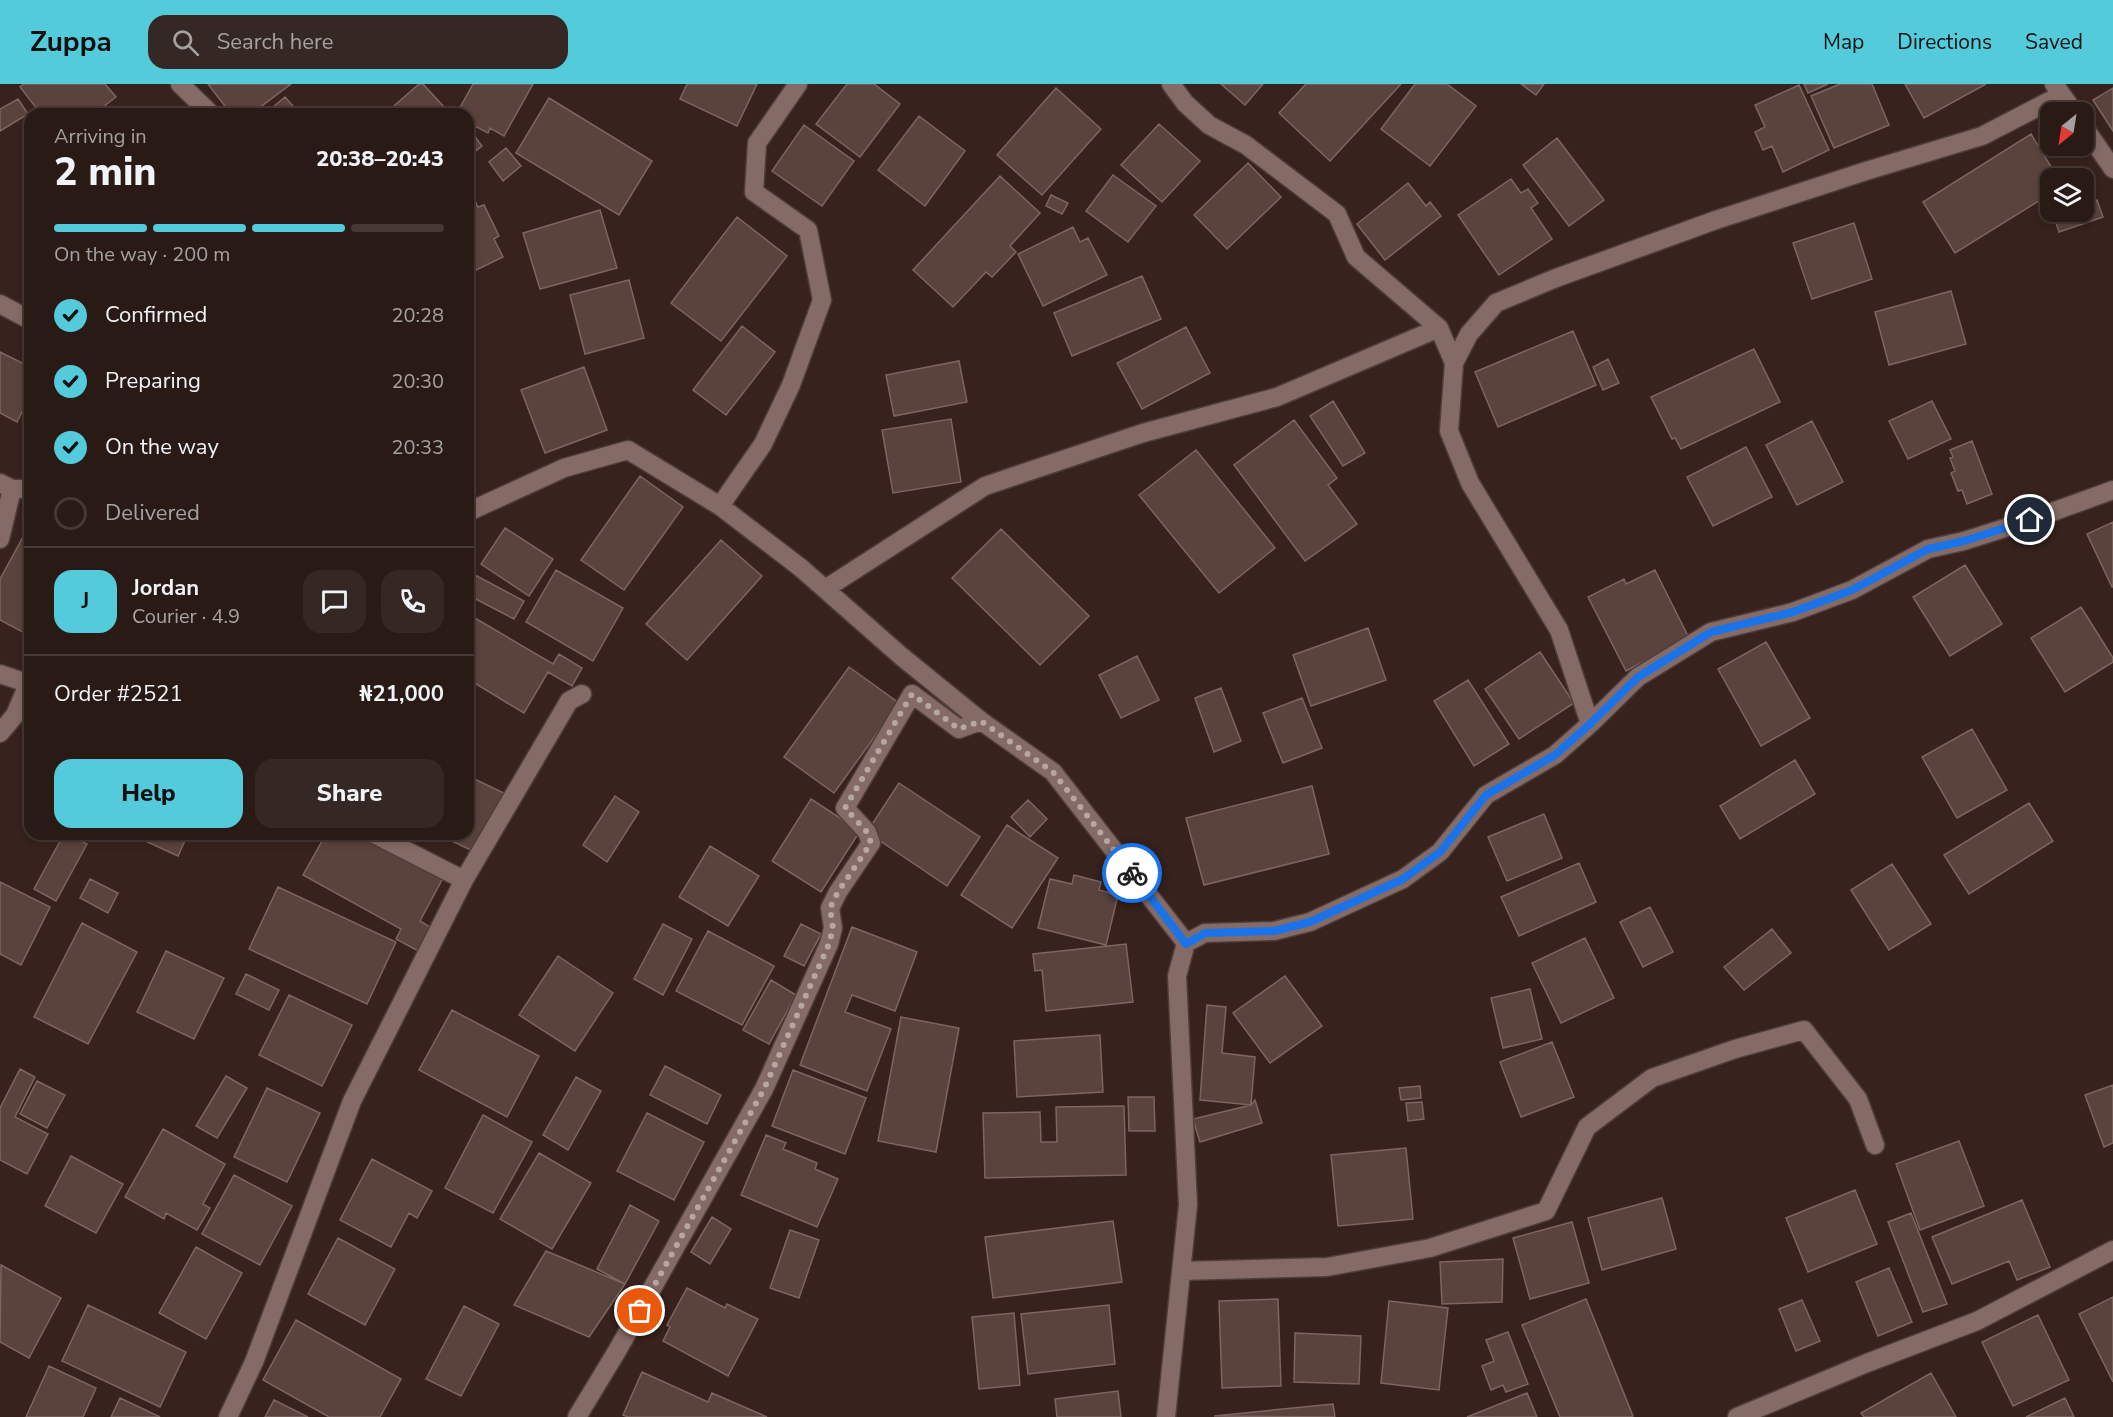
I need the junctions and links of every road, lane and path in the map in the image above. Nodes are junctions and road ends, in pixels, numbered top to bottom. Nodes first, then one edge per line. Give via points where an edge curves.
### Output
1 (180, 84) edge
2 (798, 84) edge
3 (1171, 84) edge
4 (2057, 89) edge
5 (2067, 102) edge
6 (205, 108) edge
7 (2094, 141) edge
8 (2113, 169) edge
9 (0, 304) edge
10 (24, 317) edge
11 (1439, 328) junction
12 (1454, 363) junction
13 (14, 487) edge
14 (2113, 489) edge
15 (720, 506) junction
16 (474, 509) edge
17 (0, 539) edge
18 (825, 589) junction
19 (0, 674) edge
20 (24, 681) edge
21 (24, 694) edge
22 (582, 694) dead end
23 (981, 721) junction
24 (1590, 724) junction
25 (0, 733) edge
26 (386, 840) edge
27 (464, 880) junction
28 (1186, 944) junction
29 (1875, 1145) dead end
30 (2113, 1250) edge
31 (1181, 1271) junction
32 (228, 1417) edge
33 (577, 1417) edge
34 (1166, 1417) edge
35 (1737, 1417) edge

1 - 6 street
2 - 15 street via 757,143 754,192 808,231 822,300 791,385 763,444
3 - 11 street via 1209,125 1246,145 1337,214 1356,257
4 - 5 street
4 - 12 street via 1982,136 1716,220 1496,303 1469,334
7 - 8 street
9 - 10 street
11 - 12 street
11 - 18 street via 1277,397 1143,432 985,486
12 - 24 street via 1449,431 1470,483 1559,630
13 - 17 street
14 - 24 street via 2030,520 1928,549 1852,590 1793,612 1711,632 1638,677
15 - 16 street via 628,450 564,468
15 - 18 street
18 - 23 street
19 - 20 street
21 - 25 street via 15,715
22 - 27 street via 569,701
23 - 28 street via 1053,772
23 - 33 street via 959,729 912,694 845,808 867,832 871,843 830,908 833,928 829,944 764,1089 618,1352
24 - 28 street via 1555,755 1486,795 1440,852 1403,879 1310,922 1274,931 1205,933
26 - 27 street
27 - 32 street via 352,1101 254,1362
28 - 31 street via 1177,976 1188,1205
29 - 31 street via 1858,1099 1804,1030 1652,1078 1587,1127 1546,1211 1430,1248 1327,1268
30 - 35 street via 1977,1321
31 - 34 street

